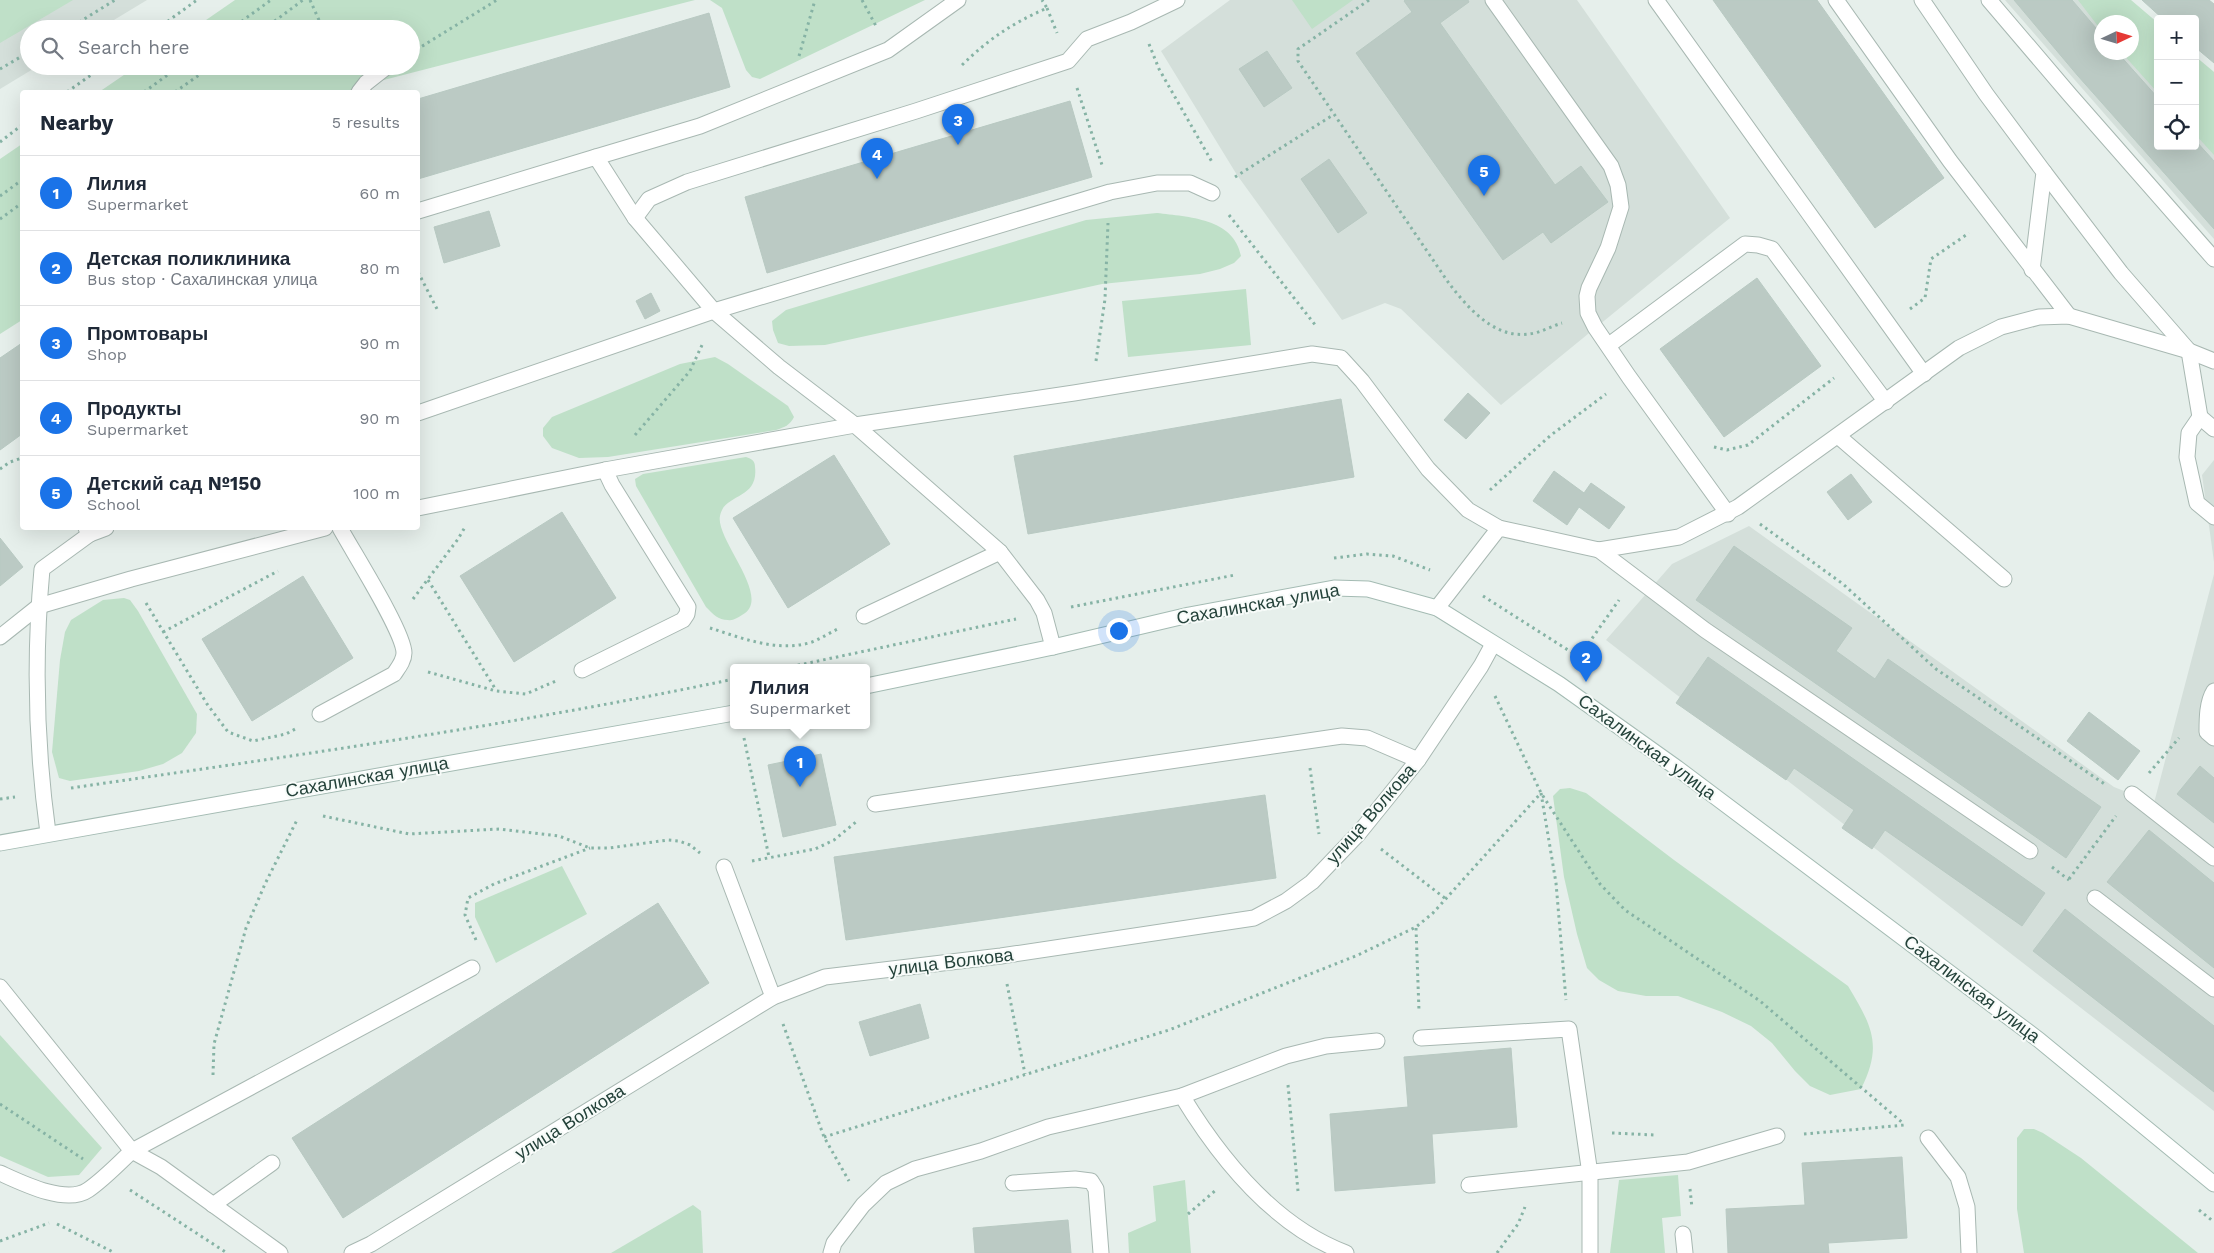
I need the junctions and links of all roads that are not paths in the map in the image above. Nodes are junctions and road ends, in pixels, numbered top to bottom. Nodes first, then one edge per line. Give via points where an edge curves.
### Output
1 (958, 0) edge
2 (1177, 0) edge
3 (1493, 0) edge
4 (1656, 0) edge
5 (1836, 0) edge
6 (1922, 0) edge
7 (1989, 0) edge
8 (376, 75) edge
9 (361, 90) edge
10 (596, 158) junction
11 (2044, 172) junction
12 (1217, 189) road end
13 (420, 210) edge
14 (635, 218) junction
15 (2214, 259) edge
16 (2032, 270) junction
17 (714, 311) junction
18 (2070, 316) junction
19 (1609, 345) junction
20 (2189, 351) junction
21 (2214, 362) edge
22 (1924, 374) junction
23 (1886, 402) junction
24 (420, 412) edge
25 (2200, 417) junction
26 (855, 425) junction
27 (2214, 429) edge
28 (1838, 436) junction
29 (606, 470) junction
30 (420, 508) edge
31 (1733, 511) junction
32 (2214, 517) edge
33 (1499, 528) junction
34 (317, 530) edge
35 (341, 530) edge
36 (88, 531) edge
37 (1598, 550) junction
38 (1000, 552) junction
39 (2004, 579) dead end
40 (39, 606) junction
41 (1437, 608) junction
42 (864, 616) road end
43 (0, 637) edge
44 (1493, 644) junction
45 (1053, 647) junction
46 (582, 670) road end
47 (870, 685) edge
48 (2214, 691) edge
49 (320, 714) road end
50 (730, 714) edge
51 (2210, 735) edge
52 (1418, 760) junction
53 (2130, 796) road end
54 (875, 804) road end
55 (48, 833) junction
56 (0, 842) edge
57 (2030, 851) road end
58 (2214, 858) edge
59 (724, 866) road end
60 (2095, 898) road end
61 (472, 968) road end
62 (0, 988) edge
63 (2214, 989) edge
64 (773, 997) junction
65 (1420, 1038) road end
66 (1377, 1041) dead end
67 (1182, 1096) junction
68 (1777, 1136) road end
69 (1928, 1138) dead end
70 (132, 1151) junction
71 (272, 1163) dead end
72 (0, 1173) edge
73 (1590, 1174) junction
74 (1014, 1183) dead end
75 (2214, 1184) edge
76 (1469, 1185) dead end
77 (213, 1205) junction
78 (1683, 1234) road end
79 (373, 1248) edge
80 (280, 1253) edge
81 (352, 1253) edge
82 (831, 1253) edge
83 (1101, 1253) edge
84 (1346, 1253) edge
85 (1590, 1253) edge
86 (1685, 1253) edge
87 (1969, 1253) edge

1 - 10 main road via 888,50 700,126
2 - 14 main road via 1087,39 1068,61 687,182 649,199
3 - 19 main road via 1611,166 1618,185 1621,207 1587,296 1588,313
4 - 22 main road
5 - 16 main road
6 - 11 main road
7 - 15 main road
8 - 9 main road
10 - 13 main road
10 - 14 main road
11 - 16 main road
11 - 20 main road via 2121,273
12 - 17 main road via 1190,182 1157,183 1110,192
14 - 17 main road
16 - 18 main road
17 - 24 main road
17 - 26 main road via 779,367
18 - 20 main road
18 - 22 main road via 2039,317 2002,327 1959,348
19 - 23 main road via 1745,244 1772,249
19 - 31 main road via 1629,377
20 - 21 main road
20 - 25 main road
22 - 23 main road
23 - 28 main road
25 - 27 main road
25 - 32 main road via 2189,433 2187,457 2197,503
26 - 29 main road
26 - 33 main road via 1312,354 1341,358 1428,469 1468,510
26 - 38 main road
28 - 31 main road
28 - 39 main road
29 - 30 main road
29 - 46 main road via 612,485 688,606 683,620
31 - 37 main road via 1679,537
33 - 37 main road
33 - 41 main road
34 - 40 main road
35 - 49 main road via 394,625 404,654 394,674
36 - 40 main road via 42,568
37 - 57 main road via 1705,630
38 - 42 main road
38 - 45 main road via 1044,613
40 - 43 main road
40 - 55 main road via 36,636 42,792
41 - 44 main road, Сахалинская улица
41 - 45 main road, Сахалинская улица via 1368,588 1334,588 1188,615
44 - 52 main road, улица Волкова
44 - 75 main road, Сахалинская улица via 1559,684 1677,768 2039,1040
45 - 47 main road, Сахалинская улица
48 - 51 main road via 2208,708
50 - 55 main road, Сахалинская улица
52 - 54 main road via 1367,738 1342,736
52 - 64 main road, улица Волкова via 1360,834 1323,870 1286,901 1254,918 1002,956 825,977
53 - 58 main road
55 - 56 main road, Сахалинская улица
59 - 64 main road
60 - 63 main road
61 - 70 main road
62 - 70 main road
64 - 79 main road, улица Волкова
65 - 73 main road via 1569,1029
66 - 67 main road via 1326,1046 1286,1056
67 - 82 main road via 1048,1127 981,1152 915,1169 886,1183 862,1205 834,1242
67 - 84 main road via 1236,1173 1302,1231
68 - 73 main road via 1688,1162
69 - 87 main road via 1958,1177 1967,1207
70 - 72 main road via 87,1191 52,1193
70 - 77 main road via 161,1167
71 - 77 main road
73 - 76 main road
73 - 85 main road
74 - 83 main road via 1090,1181 1096,1189
77 - 80 main road
78 - 86 main road
79 - 81 main road, улица Волкова

